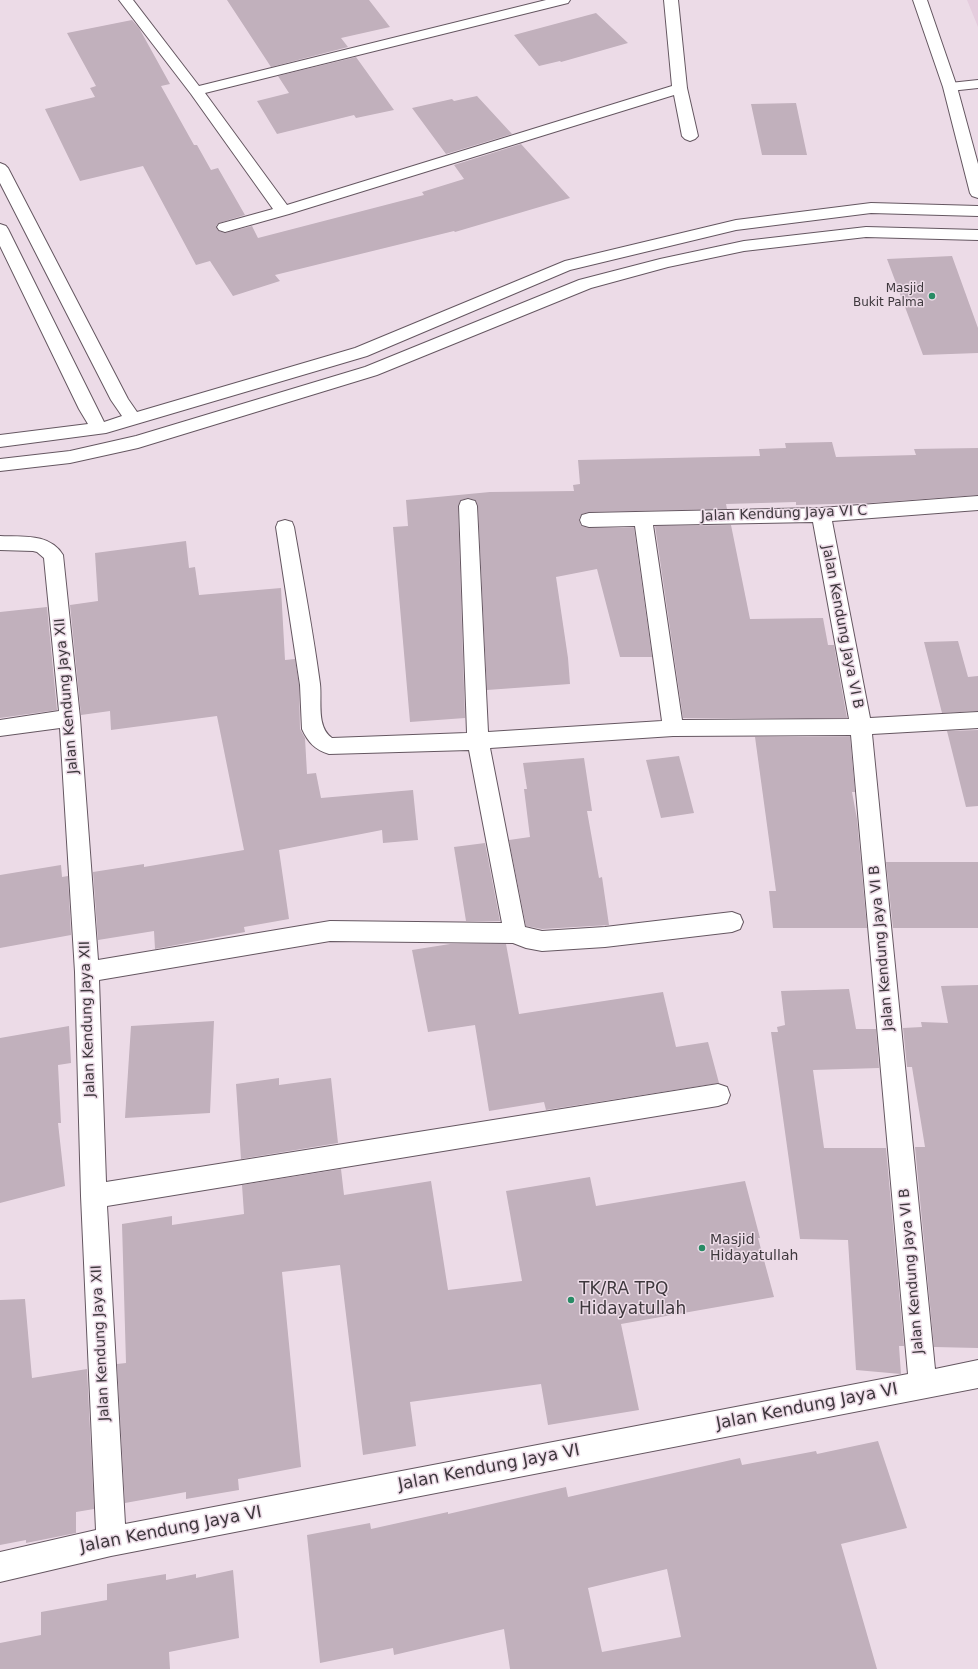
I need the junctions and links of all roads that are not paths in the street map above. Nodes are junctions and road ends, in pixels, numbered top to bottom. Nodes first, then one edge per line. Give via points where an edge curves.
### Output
1 (126, 0) edge
2 (563, 0) edge
3 (671, 0) edge
4 (920, 0) edge
5 (978, 84) edge
6 (950, 87) junction
7 (680, 88) junction
8 (196, 91) junction
9 (690, 136) dead end
10 (0, 168) edge
11 (978, 193) edge
12 (282, 210) junction
13 (978, 211) edge
14 (225, 227) dead end
15 (0, 229) edge
16 (978, 235) edge
17 (565, 266) junction
18 (585, 284) junction
19 (133, 419) junction
20 (100, 429) junction
21 (0, 442) edge
22 (0, 466) edge
23 (978, 502) edge
24 (468, 506) dead end
25 (821, 515) junction
26 (643, 518) junction
27 (589, 520) dead end
28 (285, 528) dead end
29 (0, 543) edge
30 (70, 718) junction
31 (978, 720) edge
32 (861, 727) junction
33 (0, 728) edge
34 (673, 728) junction
35 (478, 741) junction
36 (732, 922) dead end
37 (514, 933) junction
38 (87, 972) junction
39 (718, 1095) dead end
40 (94, 1196) junction
41 (978, 1374) edge
42 (923, 1385) junction
43 (111, 1541) junction
44 (0, 1567) edge

1 - 8 street
2 - 8 street
3 - 7 street
4 - 6 street
5 - 6 lane
6 - 11 street
7 - 9 street
7 - 12 street
8 - 12 street
10 - 19 street via 120,400
12 - 14 street
13 - 17 street via 871,208 736,225
15 - 20 street
16 - 18 street via 866,232 744,246 666,262
17 - 18 street
17 - 19 street via 361,352
18 - 22 street via 372,371 138,442 70,457
19 - 20 street
20 - 21 street
23 - 25 street, Jalan Kendung Jaya VI C
24 - 35 street
25 - 26 street, Jalan Kendung Jaya VI C
25 - 32 street, Jalan Kendung Jaya VI B
26 - 27 street, Jalan Kendung Jaya VI C
26 - 34 street
28 - 35 street via 310,685 312,729 321,741 329,746
29 - 30 street, Jalan Kendung Jaya XII via 33,544 44,547 53,555
30 - 33 street
30 - 38 street, Jalan Kendung Jaya XII
31 - 32 street
32 - 34 street
32 - 42 street, Jalan Kendung Jaya VI B
34 - 35 street
35 - 37 street
36 - 37 street via 606,937 542,941
37 - 38 street via 330,931
38 - 40 street, Jalan Kendung Jaya XII
39 - 40 street
40 - 43 street, Jalan Kendung Jaya XII
41 - 42 street, Jalan Kendung Jaya VI
42 - 43 street, Jalan Kendung Jaya VI
43 - 44 street, Jalan Kendung Jaya VI

